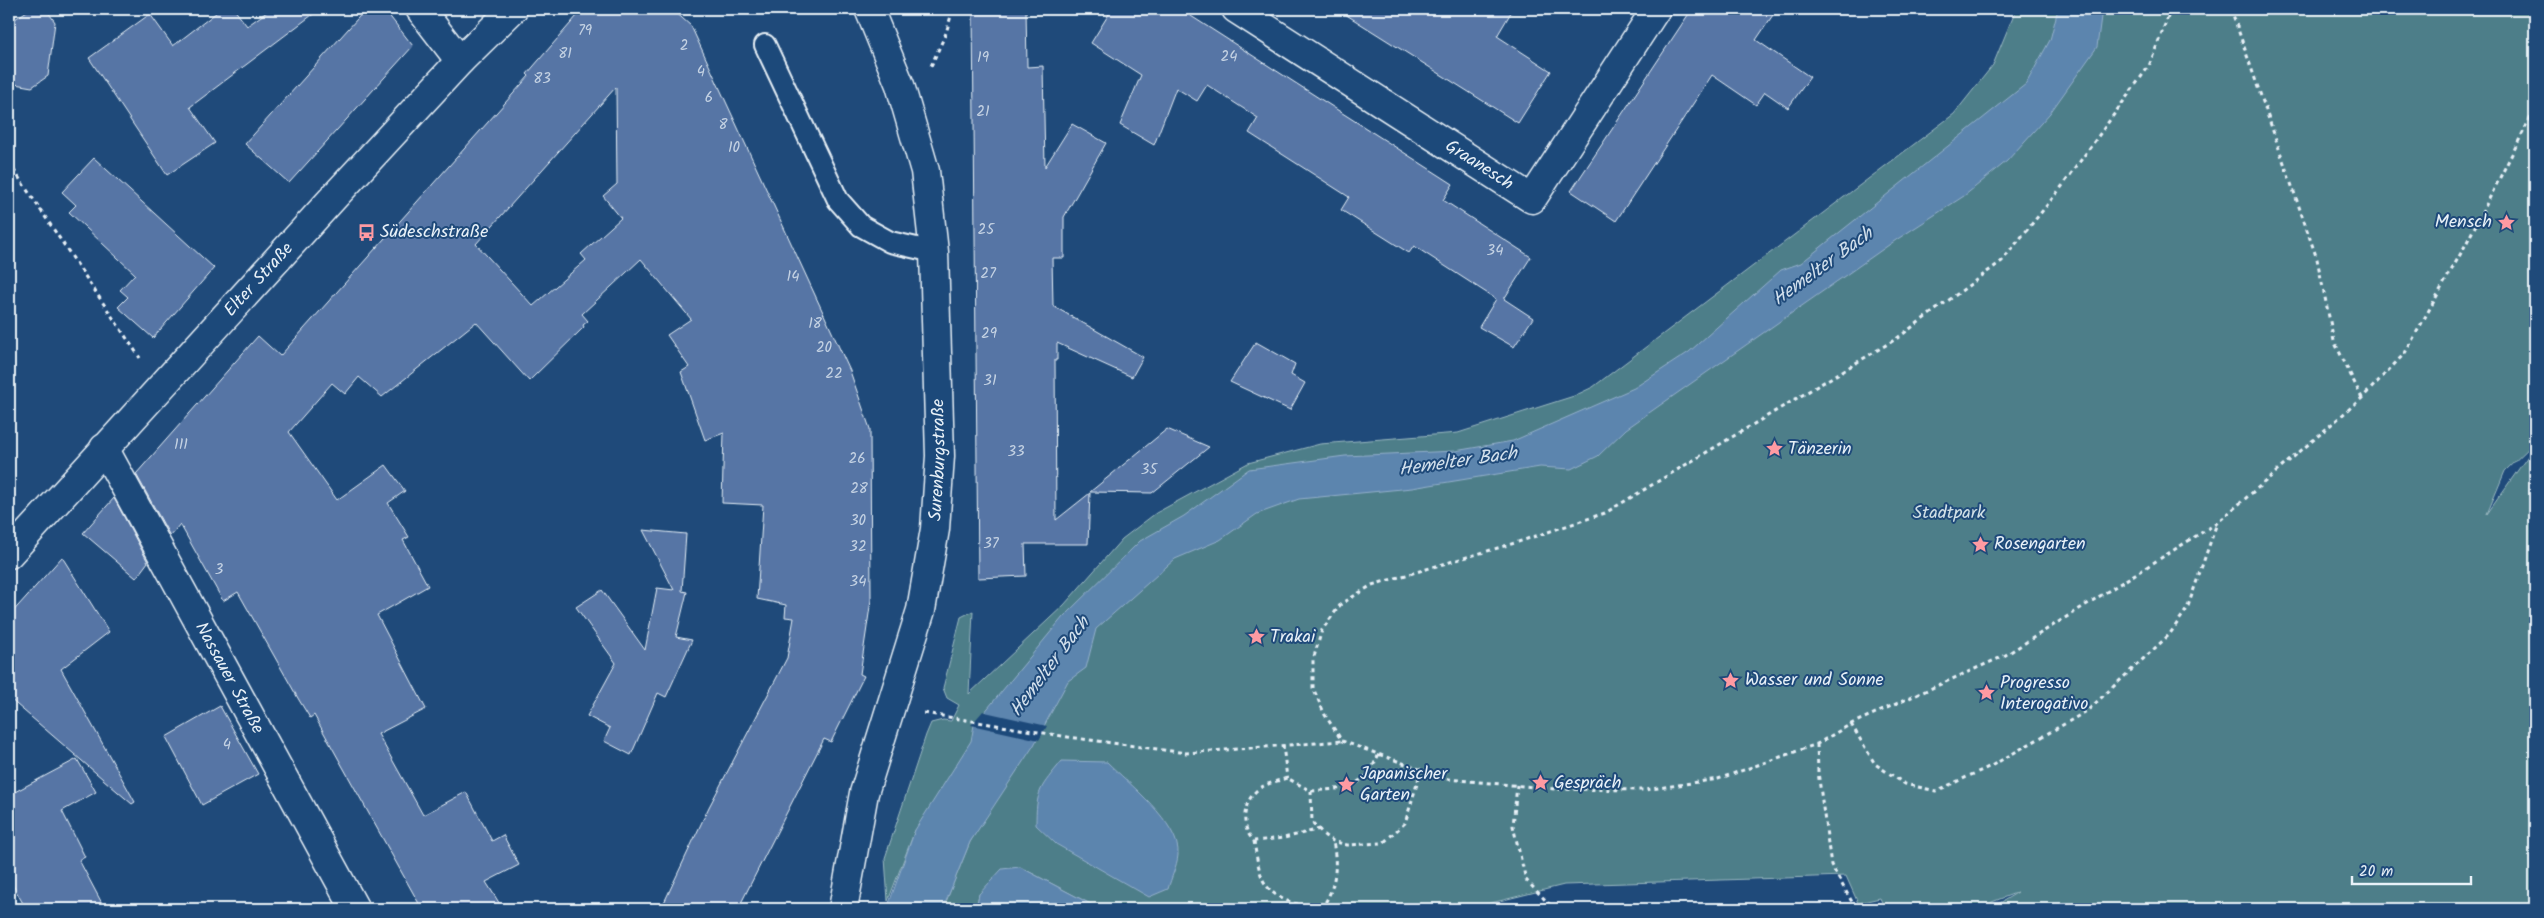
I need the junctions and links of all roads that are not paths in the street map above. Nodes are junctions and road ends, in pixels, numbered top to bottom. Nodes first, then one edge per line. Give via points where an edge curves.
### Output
1 (420, 9) edge
2 (513, 9) edge
3 (869, 9) edge
4 (1236, 9) edge
5 (1656, 9) edge
6 (765, 45) dead end
7 (460, 61) junction
8 (934, 252) junction
9 (104, 448) junction
10 (9, 554) edge
11 (355, 909) edge
12 (843, 909) edge

1 - 7 street
2 - 7 street, Elter Straße
3 - 8 street, Surenburgstraße via 910,113 925,171
4 - 5 street, Graanesch via 1532,199
6 - 8 lane via 838,200 860,226 890,242
7 - 9 street, Elter Straße
8 - 12 street, Surenburgstraße via 940,456 935,529 921,610 864,793
9 - 10 street, Elter Straße
9 - 11 street, Nassauer Straße

